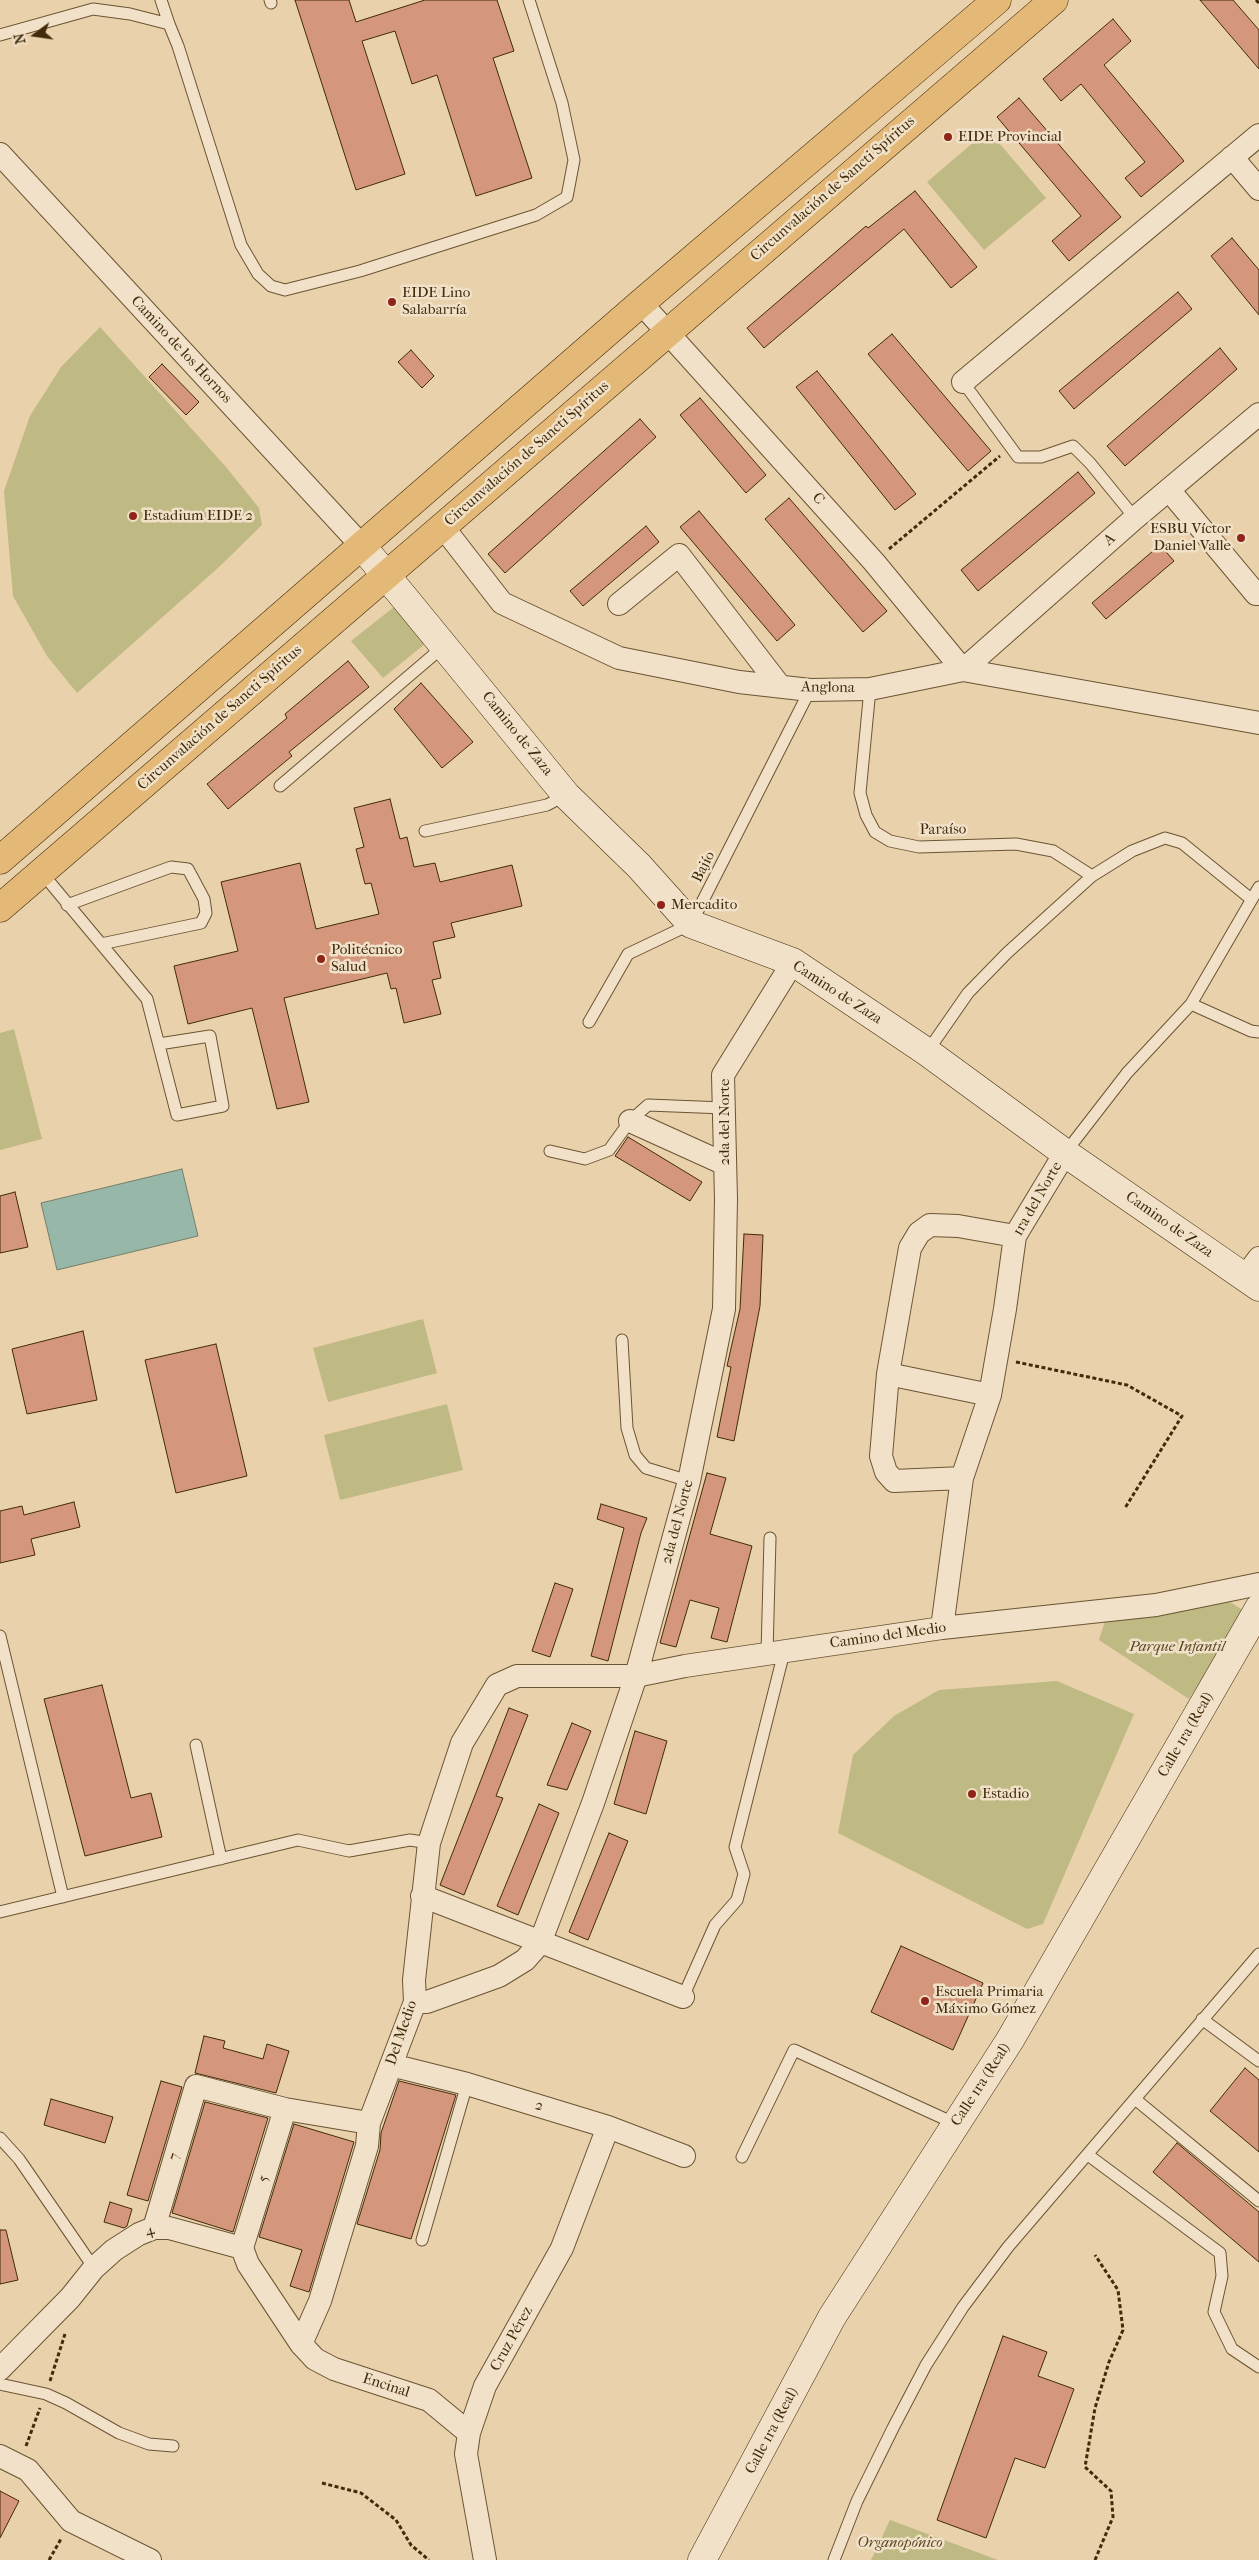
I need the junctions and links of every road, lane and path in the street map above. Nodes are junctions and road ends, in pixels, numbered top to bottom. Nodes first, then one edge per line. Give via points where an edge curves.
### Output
1 (161, 0) edge
2 (529, 0) edge
3 (997, 0) edge
4 (1054, 0) edge
5 (1256, 0) edge
6 (1259, 3) edge
7 (97, 4) edge
8 (169, 24) junction
9 (0, 35) edge
10 (1259, 135) edge
11 (0, 154) edge
12 (1232, 157) junction
13 (1259, 189) edge
14 (641, 303) junction
15 (668, 331) junction
16 (963, 382) joint
17 (1259, 414) edge
18 (1011, 447) junction
19 (1169, 490) junction
20 (1134, 518) junction
21 (443, 527) junction
22 (361, 545) junction
23 (874, 562) junction
24 (385, 574) junction
25 (1259, 594) edge
26 (619, 604) dead end
27 (444, 646) junction
28 (964, 670) junction
29 (779, 686) junction
30 (870, 689) junction
31 (810, 690) junction
32 (1259, 723) edge
33 (280, 786) dead end
34 (566, 795) junction
35 (425, 831) dead end
36 (8, 853) edge
37 (42, 873) junction
38 (1092, 876) junction
39 (1259, 887) edge
40 (1251, 900) junction
41 (67, 905) junction
42 (0, 908) edge
43 (691, 924) junction
44 (101, 944) junction
45 (793, 962) junction
46 (1191, 1004) junction
47 (589, 1022) dead end
48 (1259, 1032) edge
49 (159, 1044) junction
50 (927, 1052) junction
51 (724, 1108) junction
52 (630, 1121) junction
53 (550, 1151) dead end
54 (1065, 1153) junction
55 (725, 1164) junction
56 (1014, 1236) junction
57 (1254, 1274) edge
58 (622, 1340) dead end
59 (996, 1358) junction
60 (888, 1374) junction
61 (990, 1395) junction
62 (962, 1478) junction
63 (689, 1481) junction
64 (1125, 1508) dead end
65 (770, 1538) dead end
66 (1259, 1584) edge
67 (1259, 1608) edge
68 (942, 1628) junction
69 (0, 1636) edge
70 (776, 1653) junction
71 (517, 1676) joint
72 (636, 1676) junction
73 (196, 1745) dead end
74 (429, 1843) junction
75 (220, 1859) junction
76 (422, 1896) junction
77 (63, 1897) junction
78 (0, 1912) edge
79 (540, 1943) junction
80 (1259, 1954) edge
81 (683, 1997) joint
82 (415, 2002) junction
83 (1202, 2018) junction
84 (1259, 2061) edge
85 (391, 2065) junction
86 (467, 2084) junction
87 (1135, 2099) junction
88 (286, 2110) junction
89 (369, 2123) junction
90 (956, 2124) junction
91 (608, 2127) junction
92 (0, 2138) edge
93 (1088, 2155) junction
94 (684, 2156) dead end
95 (742, 2157) dead end
96 (1259, 2201) edge
97 (154, 2228) junction
98 (422, 2240) dead end
99 (242, 2248) junction
100 (1095, 2254) dead end
101 (94, 2268) junction
102 (301, 2344) junction
103 (1259, 2366) edge
104 (0, 2369) edge
105 (0, 2384) edge
106 (469, 2433) junction
107 (173, 2446) dead end
108 (0, 2456) edge
109 (322, 2483) dead end
110 (478, 2555) edge
111 (150, 2560) edge
112 (429, 2560) edge
113 (702, 2560) edge
114 (834, 2560) edge
115 (1095, 2560) edge

1 - 8 lane
2 - 8 lane via 562,103 574,160 567,197 536,215 360,271 285,290 271,286 258,274 241,245
3 - 14 highway
4 - 15 highway, Circunvalación de Sancti Spíritus
5 - 6 path
7 - 8 lane
7 - 9 lane
10 - 12 street
11 - 22 street, Camino de los Hornos
12 - 13 street
12 - 16 street
14 - 15 street, C
14 - 22 highway
15 - 21 highway, Circunvalación de Sancti Spíritus
15 - 23 street, C
16 - 18 lane
17 - 19 street, A
18 - 20 lane via 1018,457 1041,457 1073,446
18 - 23 path
19 - 20 street, A
19 - 25 street
20 - 28 street, A
21 - 24 highway, Circunvalación de Sancti Spíritus
21 - 29 street, Anglona via 502,603 520,612 620,658 738,682
22 - 24 street, Camino de Zaza
22 - 36 highway
23 - 28 street, C
24 - 27 street, Camino de Zaza
24 - 37 highway, Circunvalación de Sancti Spíritus
26 - 29 street via 679,555
27 - 33 lane
27 - 34 street, Camino de Zaza
28 - 30 street, Anglona
28 - 32 street, Anglona
29 - 31 street, Anglona
30 - 31 street, Anglona
30 - 38 lane, Paraíso via 860,793 875,832 890,841 919,847 1016,844 1053,851
31 - 43 lane, Bajío
34 - 35 lane via 547,805
34 - 43 street, Camino de Zaza via 639,866
36 - 37 highway
37 - 41 lane
37 - 42 highway, Circunvalación de Sancti Spíritus
38 - 40 lane via 1132,851 1166,838 1182,843
38 - 50 lane via 968,993
39 - 40 lane, 1ra del Norte
40 - 46 lane, 1ra del Norte
41 - 44 lane
41 - 44 lane via 171,867 188,869 204,899 206,913 201,923
43 - 45 street, Camino de Zaza
43 - 47 lane via 628,954
44 - 49 lane via 148,998
45 - 50 street, Camino de Zaza
45 - 51 street, 2da del Norte via 723,1075
46 - 48 lane
46 - 54 lane, 1ra del Norte via 1127,1073
49 - 49 lane via 176,1115 223,1106 210,1036
50 - 54 street, Camino de Zaza
51 - 52 lane via 648,1104
51 - 55 street, 2da del Norte
52 - 53 lane via 609,1150 585,1159
52 - 55 street
54 - 56 street, 1ra del Norte
54 - 57 street, Camino de Zaza
55 - 63 street, 2da del Norte via 724,1309
56 - 59 street, 1ra del Norte
56 - 60 street via 958,1226 930,1225 918,1233 910,1248
58 - 63 lane via 627,1428 635,1454 646,1468
59 - 61 street, 1ra del Norte
59 - 64 path via 1127,1385 1182,1416
60 - 61 street
60 - 62 street via 881,1456 886,1472 894,1481
61 - 62 street, 1ra del Norte
62 - 68 street, 1ra del Norte
63 - 72 street, 2da del Norte
65 - 70 lane
66 - 68 street, Camino del Medio via 1156,1605
67 - 90 street, Calle 1ra (Real) via 1010,2040
68 - 70 street, Camino del Medio
69 - 77 lane
70 - 72 street, Camino del Medio
70 - 81 lane via 735,1846 744,1874 737,1900 715,1925
71 - 72 street, Camino del Medio
71 - 74 street, Del Medio via 497,1686 462,1743
72 - 79 street, 2da del Norte
73 - 75 lane
74 - 75 lane via 410,1840 349,1851 298,1840
74 - 76 street, Del Medio
75 - 77 lane
76 - 79 street
76 - 82 street, Del Medio
77 - 78 lane
79 - 81 street
79 - 82 street, 2da del Norte via 525,1960 499,1976 427,2002
80 - 83 lane
82 - 85 street, Del Medio
83 - 84 lane
83 - 87 lane
85 - 86 street, 2
85 - 89 street, Del Medio
86 - 91 street, 2
86 - 98 lane
87 - 93 lane
87 - 96 lane
88 - 89 street
88 - 97 street, 7 via 196,2086
88 - 99 street, 5
89 - 102 street, Del Medio via 367,2146 320,2301
90 - 95 lane via 794,2050
90 - 113 street, Calle 1ra (Real) via 832,2317
91 - 94 street, 2
91 - 106 street, Cruz Pérez via 562,2248 485,2386
92 - 101 lane via 19,2159
93 - 103 lane via 1220,2253 1222,2276 1214,2312 1232,2349
93 - 114 lane via 1008,2247 926,2365 857,2501
97 - 99 street, 4 via 169,2228
97 - 101 street, 4 via 114,2250
99 - 102 street via 248,2264
100 - 115 path via 1118,2290 1123,2330 1094,2408 1085,2467 1111,2491 1113,2516
101 - 104 street, 4 via 70,2298
102 - 106 street, Encinal via 315,2359 334,2369 429,2400
105 - 107 lane via 46,2394 141,2442
106 - 110 street, Cruz Pérez via 466,2454
108 - 111 street via 28,2470 71,2521
109 - 112 path via 361,2493 396,2520 412,2545

